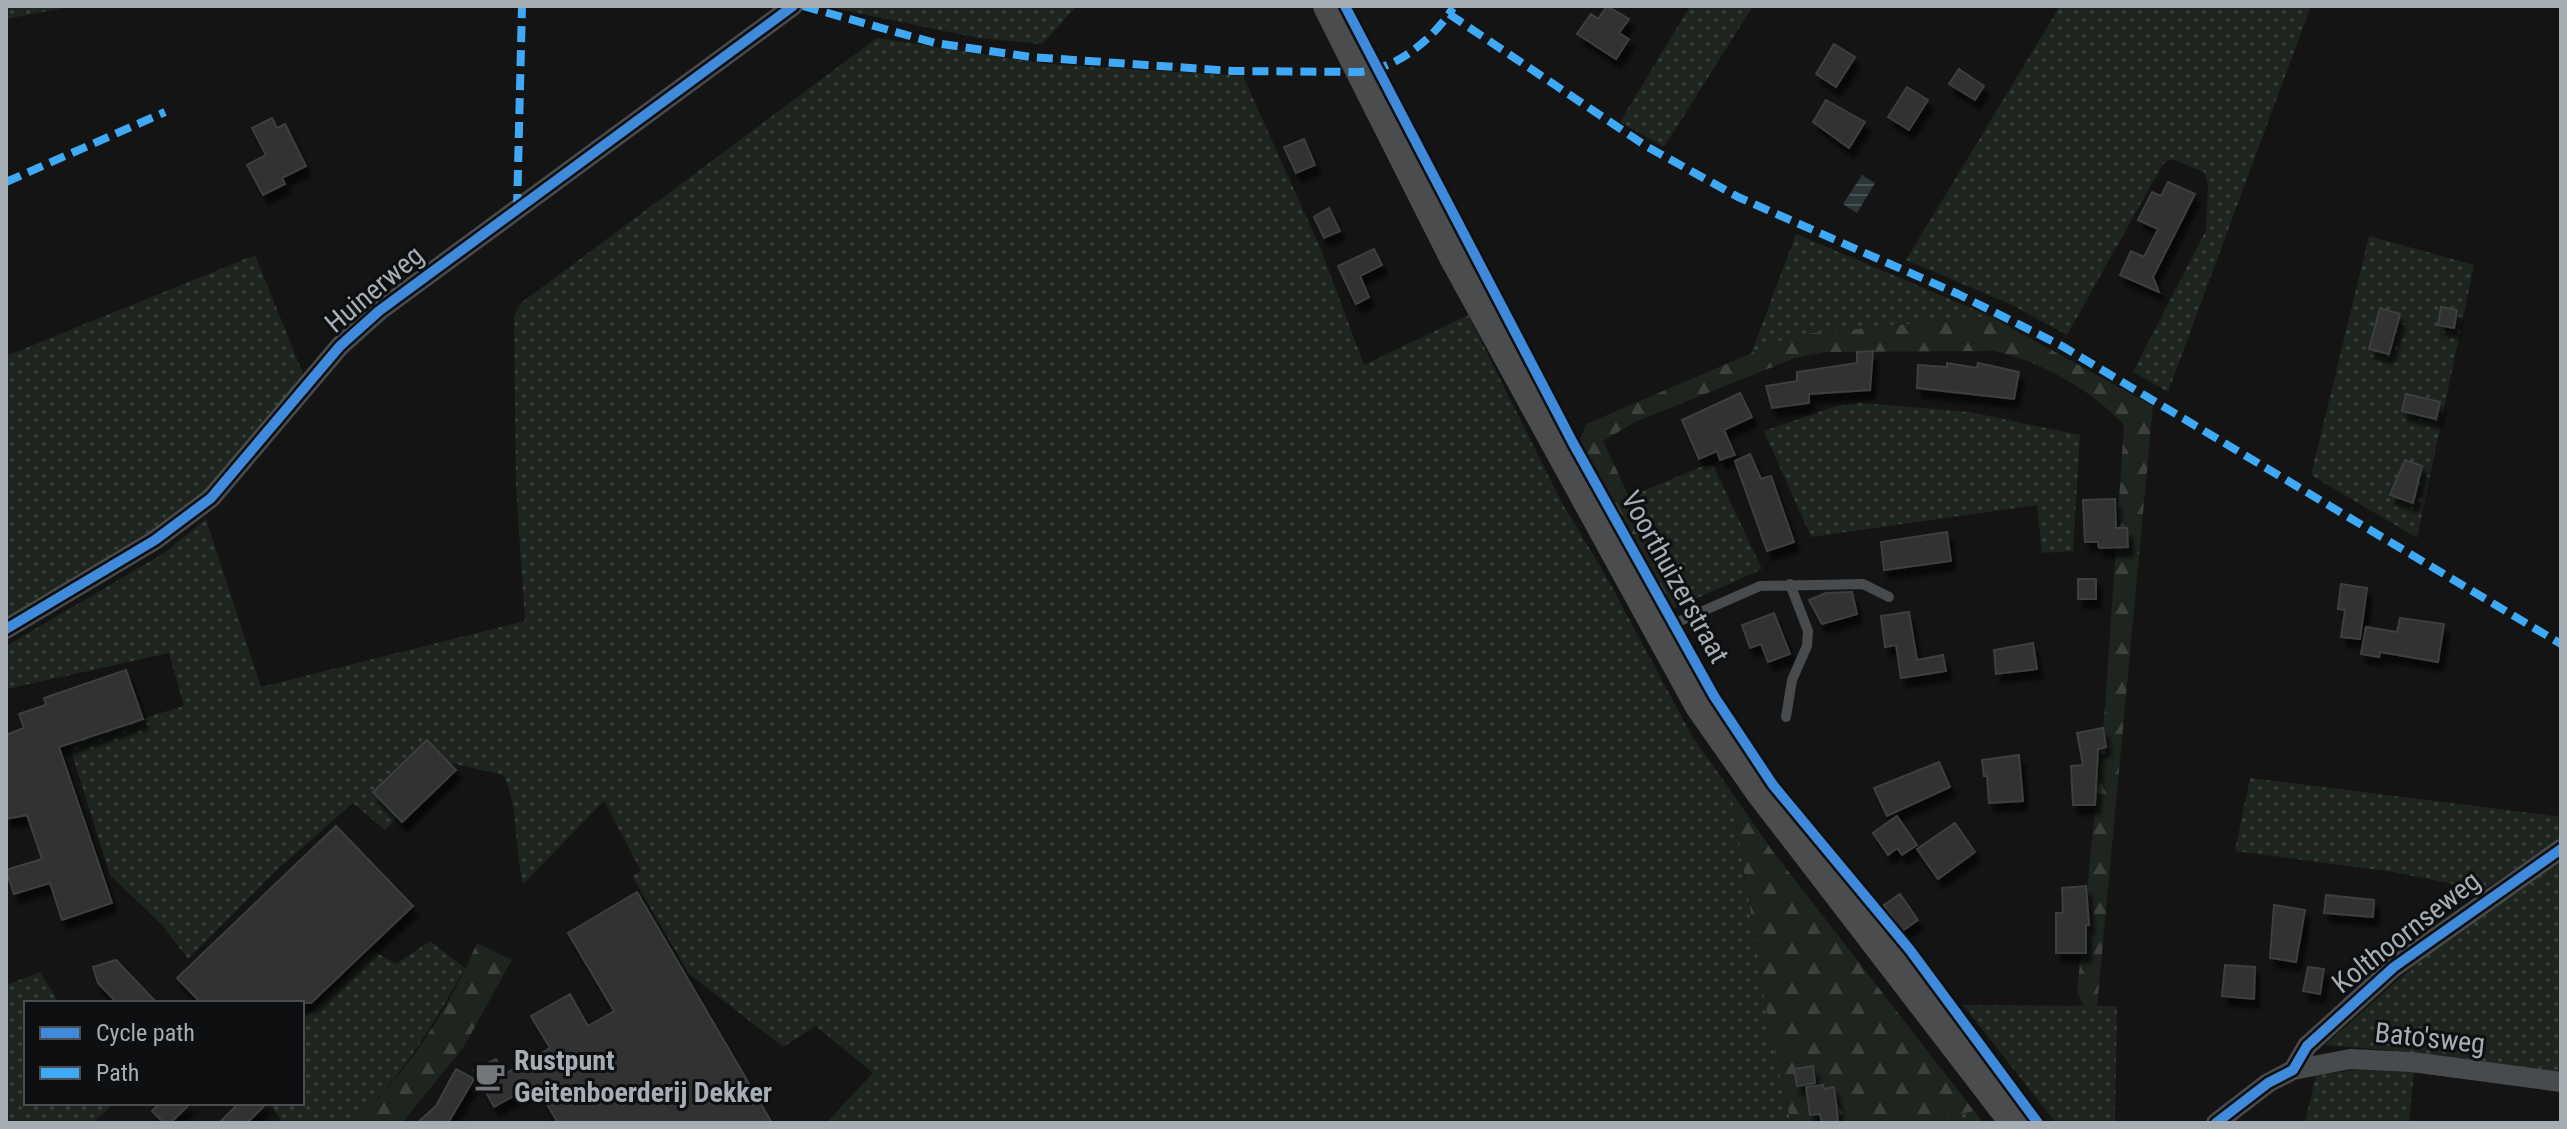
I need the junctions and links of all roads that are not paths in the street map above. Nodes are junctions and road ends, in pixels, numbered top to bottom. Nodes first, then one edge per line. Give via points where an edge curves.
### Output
1 (793, 6) edge
2 (1328, 6) edge
3 (1790, 584) junction
4 (1889, 597) dead end
5 (6, 629) edge
6 (1657, 632) junction
7 (1786, 717) dead end
8 (2561, 849) edge
9 (2293, 1070) junction
10 (2561, 1082) edge
11 (2015, 1123) edge
12 (2216, 1123) edge

1 - 5 street, Huinerweg via 379,311 331,357 211,498 155,540
2 - 6 main road, Voorthuizerstraat via 1454,257
3 - 4 lane via 1863,584
3 - 6 lane via 1760,586
3 - 7 lane via 1808,631
6 - 11 main road, Voorthuizerstraat via 1700,706 1759,790
8 - 9 street, Kolthoornseweg via 2394,967 2307,1046
9 - 10 street, Bato'sweg via 2365,1059
9 - 12 street, Kolthoornseweg

